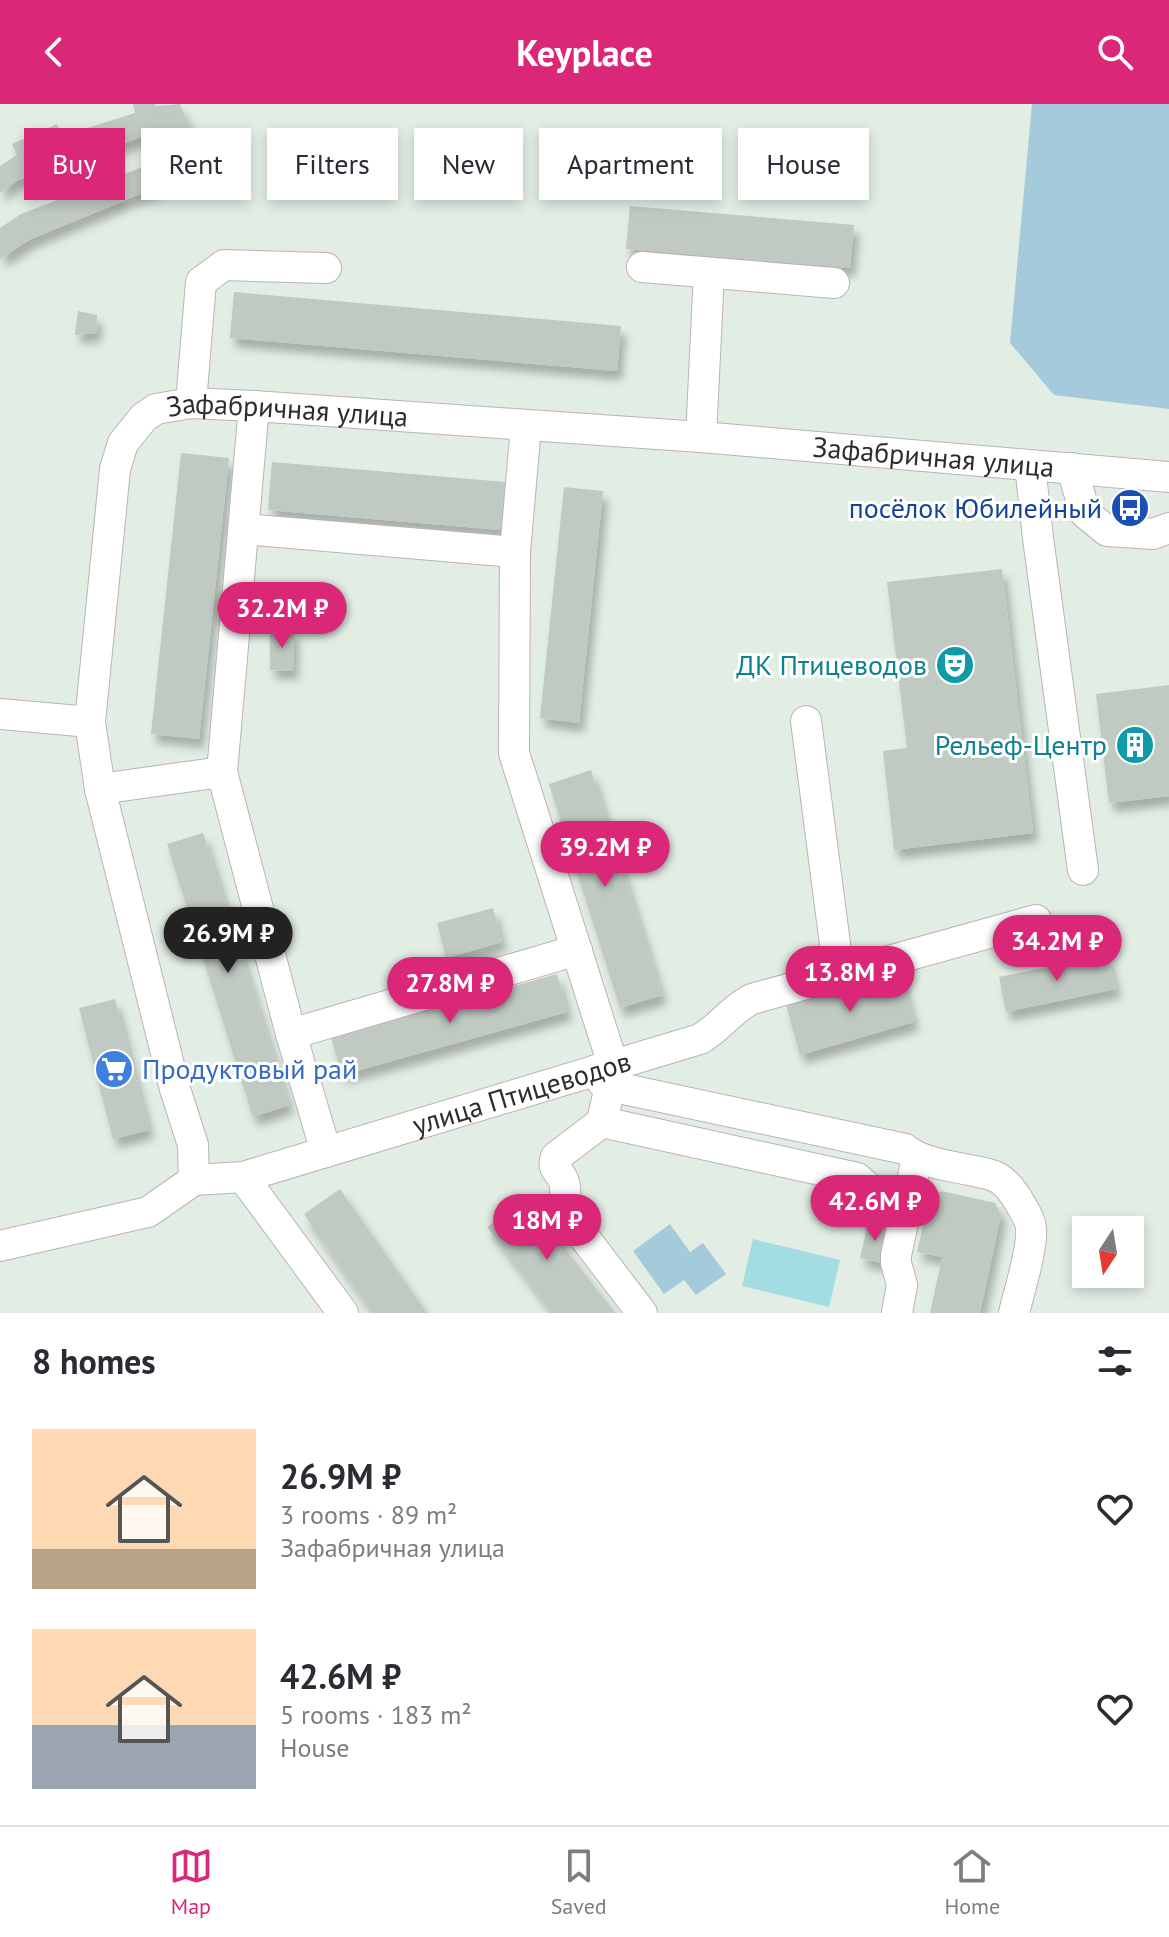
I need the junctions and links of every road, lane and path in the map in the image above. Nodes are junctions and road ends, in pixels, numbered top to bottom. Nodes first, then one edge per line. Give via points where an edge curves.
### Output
1 (642, 267) dead end
2 (326, 268) dead end
3 (709, 273) junction
4 (834, 283) dead end
5 (191, 403) junction
6 (254, 406) junction
7 (526, 426) junction
8 (701, 437) junction
9 (1030, 465) junction
10 (1072, 468) junction
11 (1169, 477) edge
12 (1169, 528) edge
13 (244, 529) junction
14 (515, 552) junction
15 (0, 714) edge
16 (806, 721) dead end
17 (90, 722) junction
18 (222, 772) junction
19 (100, 789) junction
20 (1083, 870) dead end
21 (1036, 920) dead end
22 (577, 950) junction
23 (839, 975) junction
24 (291, 1034) junction
25 (606, 1074) junction
26 (602, 1122) junction
27 (326, 1152) junction
28 (917, 1158) junction
29 (243, 1177) junction
30 (194, 1180) junction
31 (905, 1213) junction
32 (0, 1246) edge
33 (343, 1313) edge
34 (642, 1313) edge
35 (897, 1313) edge
36 (1014, 1313) edge

1 - 3 street
2 - 5 street via 224,265 201,282
3 - 4 street
3 - 8 street
5 - 6 street, Зафабричная улица
5 - 17 street, Зафабричная улица via 156,409 123,443 115,469
6 - 7 street, Зафабричная улица
6 - 13 street
7 - 8 street, Зафабричная улица
7 - 14 street
8 - 9 street, Зафабричная улица
9 - 10 street, Зафабричная улица
9 - 20 street
10 - 11 street, Зафабричная улица
10 - 12 street via 1085,513 1107,531 1153,534
13 - 14 street
13 - 18 street
14 - 22 street via 514,753
15 - 17 street
16 - 23 street
17 - 19 street, Зафабричная улица
18 - 19 street
18 - 24 street
19 - 30 street, Зафабричная улица via 193,1145
21 - 23 street, улица Птицеводов
22 - 24 street
22 - 25 street
23 - 25 street, улица Птицеводов via 752,999 700,1039
24 - 27 street
25 - 26 street
25 - 27 street, улица Птицеводов
25 - 28 street via 905,1149
26 - 31 street via 857,1178 873,1205
26 - 34 street via 553,1162 565,1183 564,1210
27 - 29 street, улица Птицеводов
28 - 31 street
28 - 36 street via 1002,1179 1025,1211 1030,1241
29 - 30 street, улица Птицеводов
29 - 33 street
30 - 32 street via 148,1212
31 - 35 street via 896,1255 902,1285

